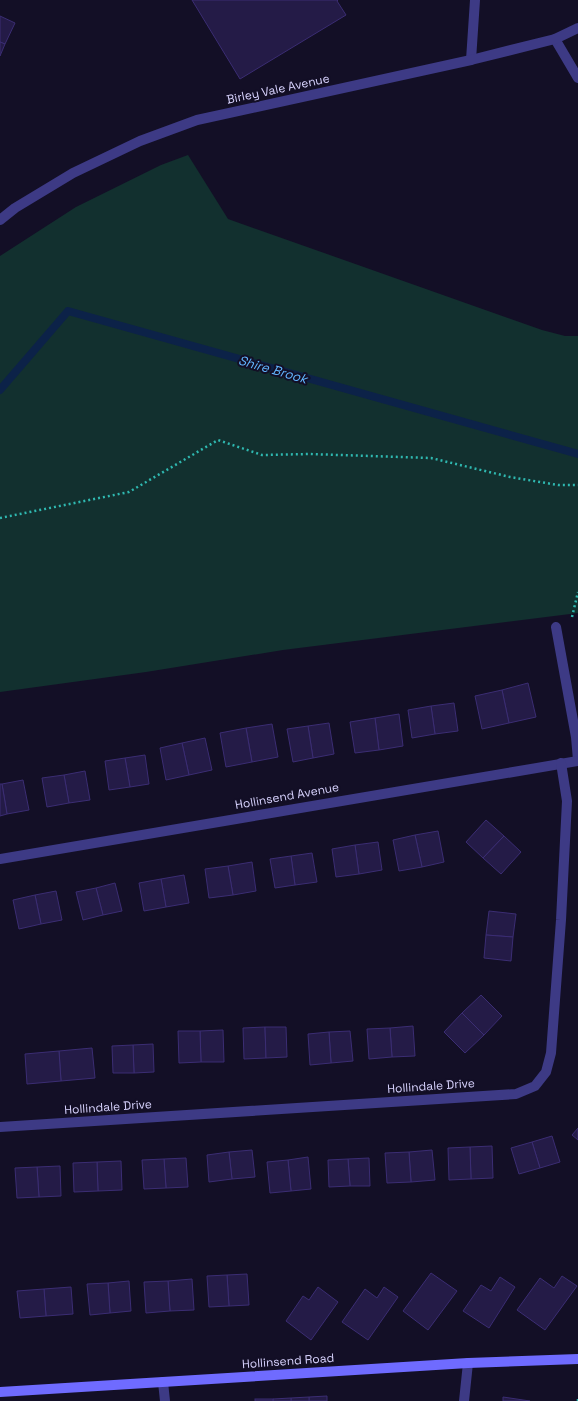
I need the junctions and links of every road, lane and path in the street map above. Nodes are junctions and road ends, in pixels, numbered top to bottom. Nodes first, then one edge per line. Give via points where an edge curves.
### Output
1 (475, 0) edge
2 (578, 28) edge
3 (556, 39) junction
4 (471, 60) junction
5 (578, 78) edge
6 (0, 220) edge
7 (578, 485) edge
8 (0, 518) edge
9 (578, 592) edge
10 (571, 623) dead end
11 (556, 627) dead end
12 (578, 760) edge
13 (561, 763) junction
14 (0, 859) edge
15 (0, 1127) edge
16 (578, 1359) edge
17 (468, 1362) junction
18 (163, 1382) junction
19 (0, 1392) edge
20 (578, 1398) edge
21 (165, 1401) edge
22 (464, 1401) edge
23 (578, 1401) edge

1 - 4 street
2 - 3 street, Birley Vale Avenue
3 - 4 street, Birley Vale Avenue
3 - 5 street
4 - 6 street, Birley Vale Avenue via 197,120 140,141 73,173
7 - 8 path via 558,485 510,477 431,458 262,455 218,440 129,492
9 - 10 path
11 - 12 street
12 - 13 street, Hollinsend Avenue
13 - 14 street, Hollinsend Avenue
13 - 15 street, Hollindale Drive via 566,801 561,920 551,1053 546,1072 535,1086 516,1094
16 - 17 main road, Hollinsend Road
17 - 18 main road, Hollinsend Road
17 - 22 street
18 - 19 main road, Hollinsend Road
18 - 21 street
20 - 23 path

